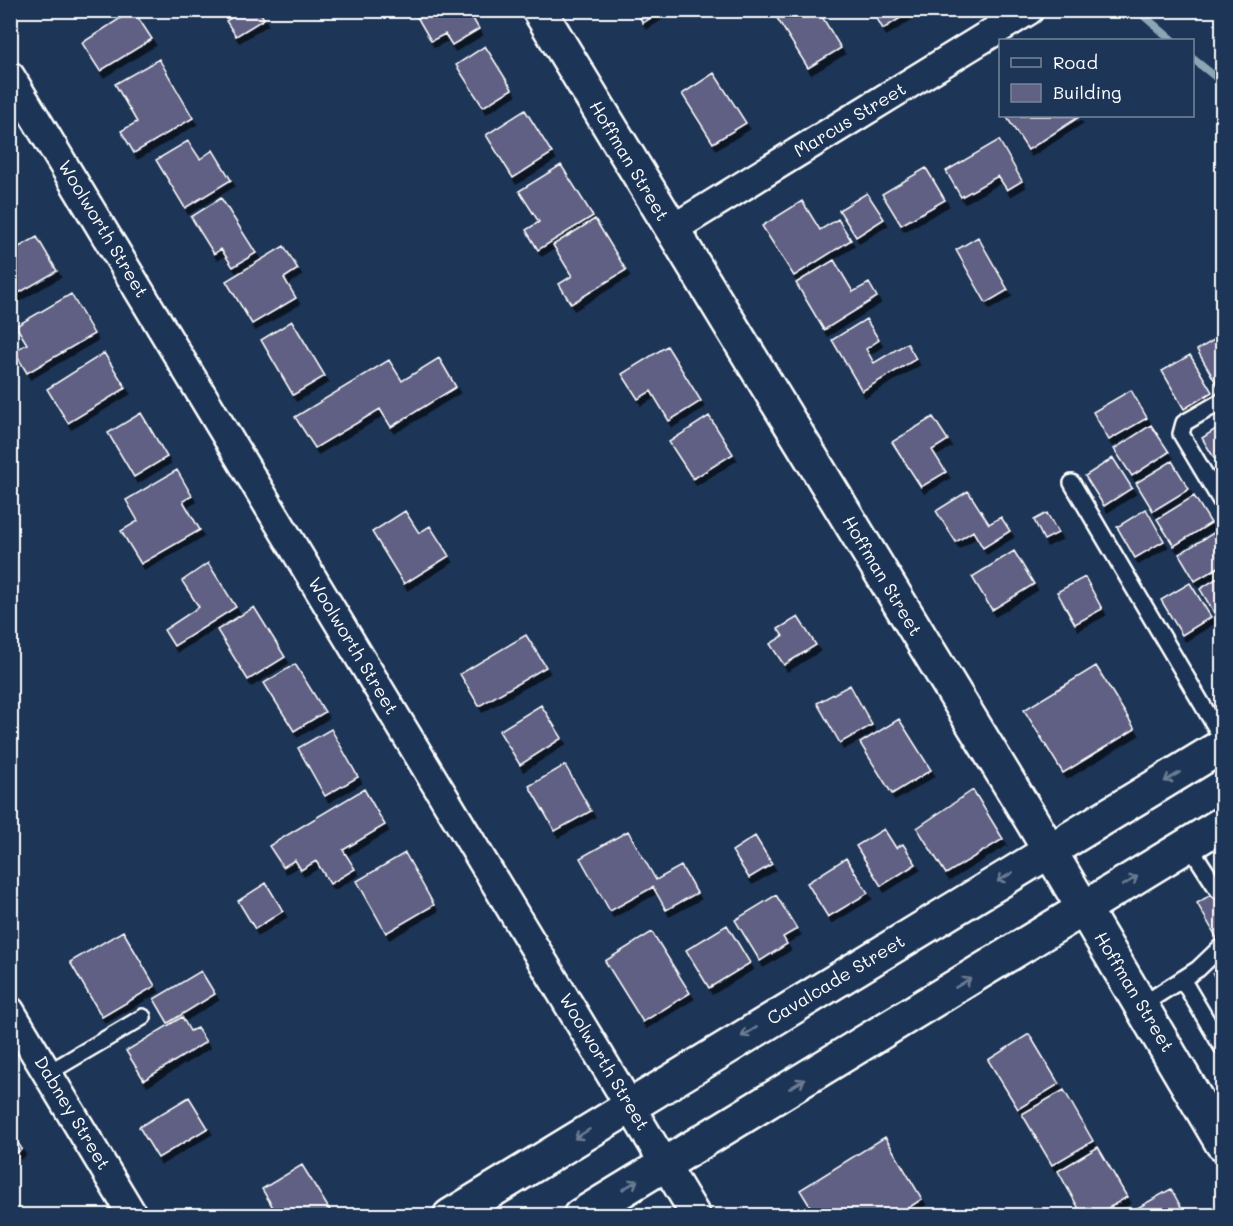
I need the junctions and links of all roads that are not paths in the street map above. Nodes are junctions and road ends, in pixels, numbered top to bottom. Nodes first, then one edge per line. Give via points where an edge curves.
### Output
1 (539, 10) edge
2 (1029, 10) edge
3 (10, 76) edge
4 (671, 230) junction
5 (1222, 401) edge
6 (1072, 483) dead end
7 (1222, 502) edge
8 (1222, 738) edge
9 (1222, 746) edge
10 (1222, 824) edge
11 (1189, 845) junction
12 (1049, 851) junction
13 (1218, 890) dead end
14 (1085, 909) junction
15 (1222, 946) edge
16 (1182, 979) junction
17 (1142, 1005) junction
18 (10, 1011) edge
19 (143, 1017) dead end
20 (1222, 1047) edge
21 (48, 1073) junction
22 (629, 1104) junction
23 (1219, 1128) edge
24 (665, 1164) junction
25 (134, 1215) edge
26 (450, 1215) edge
27 (580, 1215) edge
28 (696, 1215) edge

1 - 4 main road, Hoffman Street
2 - 4 street, Marcus Street
3 - 22 street, Woolworth Street
4 - 12 main road, Hoffman Street
5 - 7 lane via 1184,423 1181,434
6 - 8 lane
9 -> 12 main road, Cavalcade Street
10 - 11 main road
11 - 13 lane
14 -> 11 main road
12 - 14 main road, Hoffman Street
12 -> 22 main road, Cavalcade Street
14 - 17 main road, Hoffman Street
24 -> 14 main road
15 - 16 lane
16 - 17 lane
16 - 20 lane
17 - 23 main road, Hoffman Street
18 - 21 street, Dabney Street
19 - 21 lane
21 - 25 street, Dabney Street
22 - 24 street, Woolworth Street
22 -> 26 main road, Cavalcade Street
27 -> 24 main road
24 - 28 street, Woolworth Street

